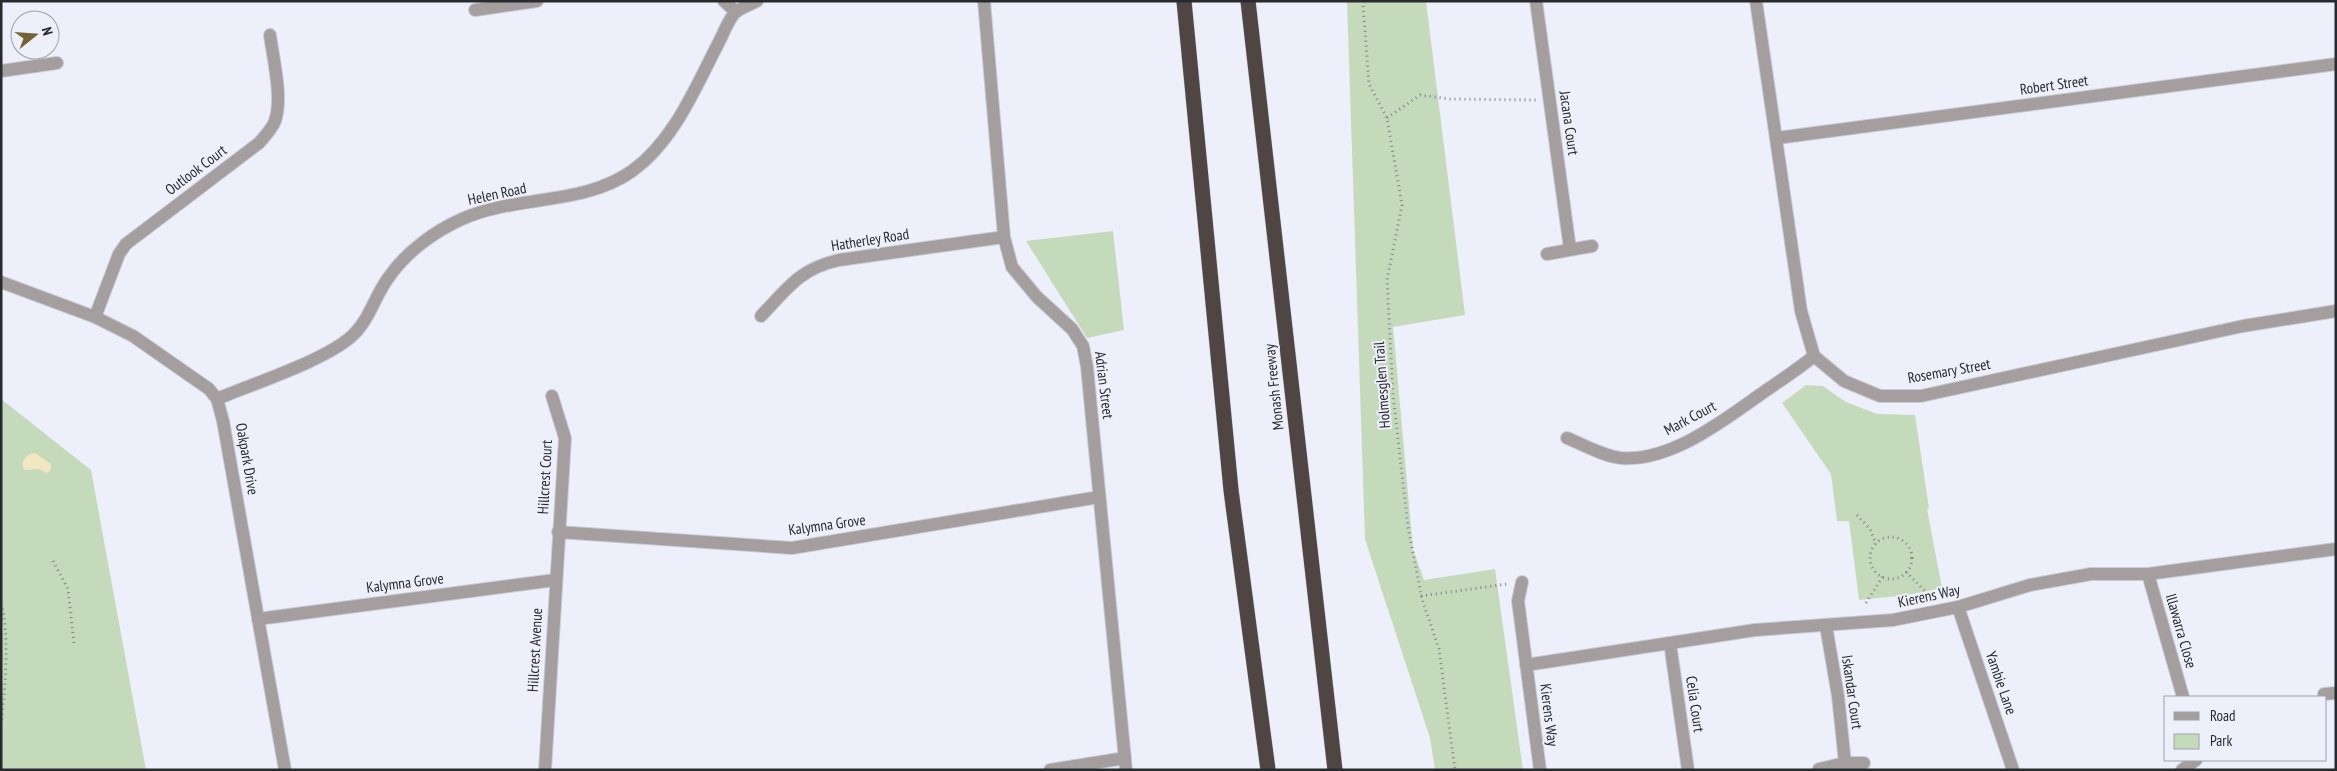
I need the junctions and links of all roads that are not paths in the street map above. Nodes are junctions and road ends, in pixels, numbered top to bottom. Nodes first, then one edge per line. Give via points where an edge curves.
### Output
1 (537, 1) edge
2 (724, 1) edge
3 (757, 1) edge
4 (984, 1) edge
5 (1184, 1) edge
6 (1248, 1) edge
7 (1536, 1) edge
8 (1756, 1) edge
9 (475, 10) dead end
10 (736, 12) junction
11 (270, 35) dead end
12 (57, 63) dead end
13 (2336, 64) edge
14 (1, 71) edge
15 (1777, 138) junction
16 (1004, 237) junction
17 (1592, 246) dead end
18 (1570, 249) junction
19 (1547, 254) dead end
20 (1, 282) edge
21 (2336, 311) edge
22 (761, 316) dead end
23 (95, 317) junction
24 (1814, 356) junction
25 (552, 396) dead end
26 (217, 399) junction
27 (1567, 438) dead end
28 (1099, 497) junction
29 (558, 532) junction
30 (2336, 549) edge
31 (2148, 574) junction
32 (555, 580) junction
33 (1522, 582) road end
34 (1958, 607) junction
35 (258, 619) junction
36 (1826, 626) junction
37 (1670, 643) junction
38 (1526, 665) junction
39 (2184, 696) edge
40 (2195, 761) edge
41 (1844, 763) junction
42 (1125, 764) edge
43 (1864, 764) dead end
44 (1819, 769) edge
45 (285, 770) edge
46 (545, 770) edge
47 (1050, 770) edge
48 (1268, 770) edge
49 (1335, 770) edge
50 (1540, 770) edge
51 (1688, 770) edge
52 (2013, 770) edge
53 (2182, 770) edge

1 - 9 street
2 - 10 street
3 - 10 street
4 - 16 street, Adrian Street
5 - 48 highway via 1231,490
6 - 49 highway, Monash Freeway
7 - 18 street, Jacana Court
8 - 15 street
10 - 26 street, Helen Road via 677,122 658,148 632,172 596,188 490,210 446,227 414,250 388,277 353,335 322,354
11 - 23 street, Outlook Court via 278,109 275,122 259,143 126,244 119,254
12 - 14 street
13 - 15 street, Robert Street
15 - 24 street via 1801,311
16 - 22 street, Hatherley Road via 819,265 798,276
16 - 28 street, Adrian Street via 1012,267 1037,297 1072,329 1082,346 1087,367
17 - 18 street
18 - 19 street
20 - 23 street
21 - 24 street, Rosemary Street via 2243,326 1921,396 1880,396 1844,381
23 - 26 street via 133,336 195,378
24 - 27 street, Mark Court via 1711,429 1656,453 1621,458
25 - 29 street, Hillcrest Court via 565,438
26 - 35 street, Oakpark Drive
28 - 29 street, Kalymna Grove via 792,548
28 - 42 street, Adrian Street
29 - 32 street, Hillcrest Avenue
30 - 31 street, Kierens Way
31 - 34 street, Kierens Way via 2091,574 2030,585
31 - 39 street, Illawarra Close
32 - 35 street, Kalymna Grove
32 - 46 street, Hillcrest Avenue
33 - 38 street, Kierens Way via 1518,601
34 - 36 street, Kierens Way via 1894,620
34 - 52 street, Yambie Lane
35 - 45 street, Oakpark Drive
36 - 37 street, Kierens Way via 1755,630
36 - 41 street, Iskandar Court via 1838,696
37 - 38 street, Kierens Way
37 - 51 street, Celia Court
38 - 50 street, Kierens Way
40 - 53 street
41 - 43 street
41 - 44 street
42 - 47 street

